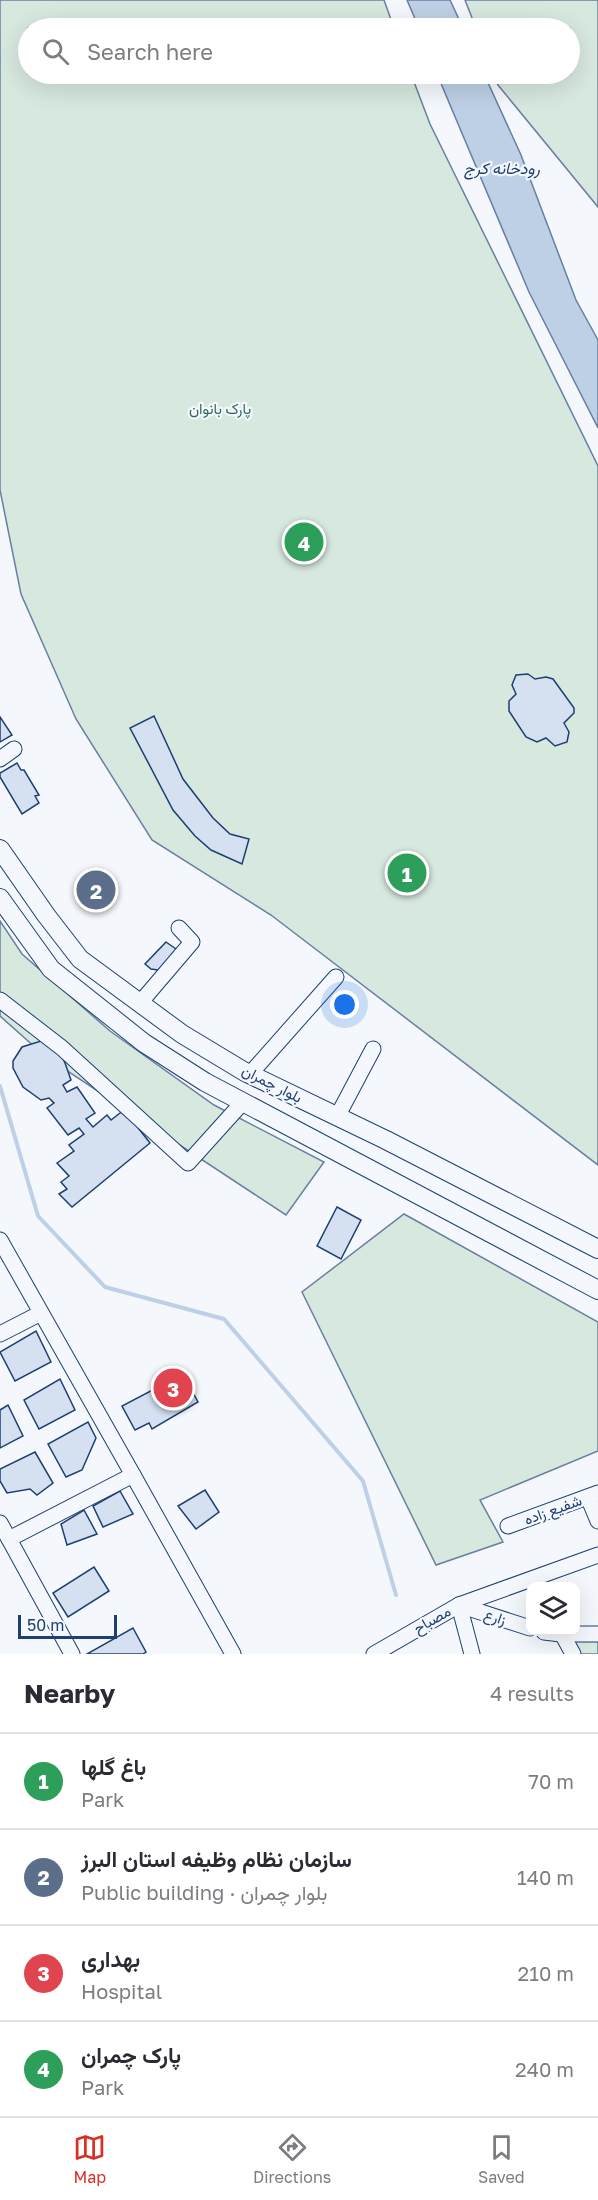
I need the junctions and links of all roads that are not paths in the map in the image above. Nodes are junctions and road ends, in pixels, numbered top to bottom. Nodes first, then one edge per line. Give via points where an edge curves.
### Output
1 (14, 749) dead end
2 (0, 759) edge
3 (0, 849) edge
4 (0, 898) edge
5 (179, 928) dead end
6 (336, 977) dead end
7 (0, 1000) edge
8 (140, 1003) junction
9 (373, 1049) dead end
10 (250, 1074) junction
11 (243, 1102) junction
12 (337, 1117) junction
13 (0, 1240) edge
14 (598, 1249) edge
15 (598, 1290) edge
16 (41, 1313) junction
17 (0, 1334) edge
18 (133, 1475) junction
19 (593, 1495) edge
20 (598, 1521) edge
21 (0, 1523) edge
22 (508, 1526) dead end
23 (9, 1539) junction
24 (598, 1555) edge
25 (546, 1581) edge
26 (459, 1605) junction
27 (526, 1626) edge
28 (580, 1634) edge
29 (598, 1634) edge
30 (563, 1636) edge
31 (72, 1654) edge
32 (233, 1654) edge
33 (374, 1654) edge
34 (472, 1654) edge
35 (573, 1654) edge

1 - 2 street
3 - 8 main road, بلوار چمران via 80,959
4 - 11 main road, بلوار چمران via 51,969 144,1043
5 - 8 street via 192,942
6 - 10 street
7 - 11 street via 62,1047 188,1163
8 - 10 main road, بلوار چمران via 182,1034
9 - 12 street
10 - 12 main road, بلوار چمران
11 - 15 main road, بلوار چمران
12 - 14 main road, بلوار چمران
13 - 16 street
16 - 17 street
16 - 18 street
18 - 23 street
18 - 32 street
19 - 20 street
19 - 22 street, شفیع زاده
21 - 23 street
23 - 31 street
24 - 25 street, مصباح
25 - 26 street, مصباح
26 - 27 street, زارع
26 - 33 street, مصباح
26 - 34 street
28 - 29 street
30 - 35 street

